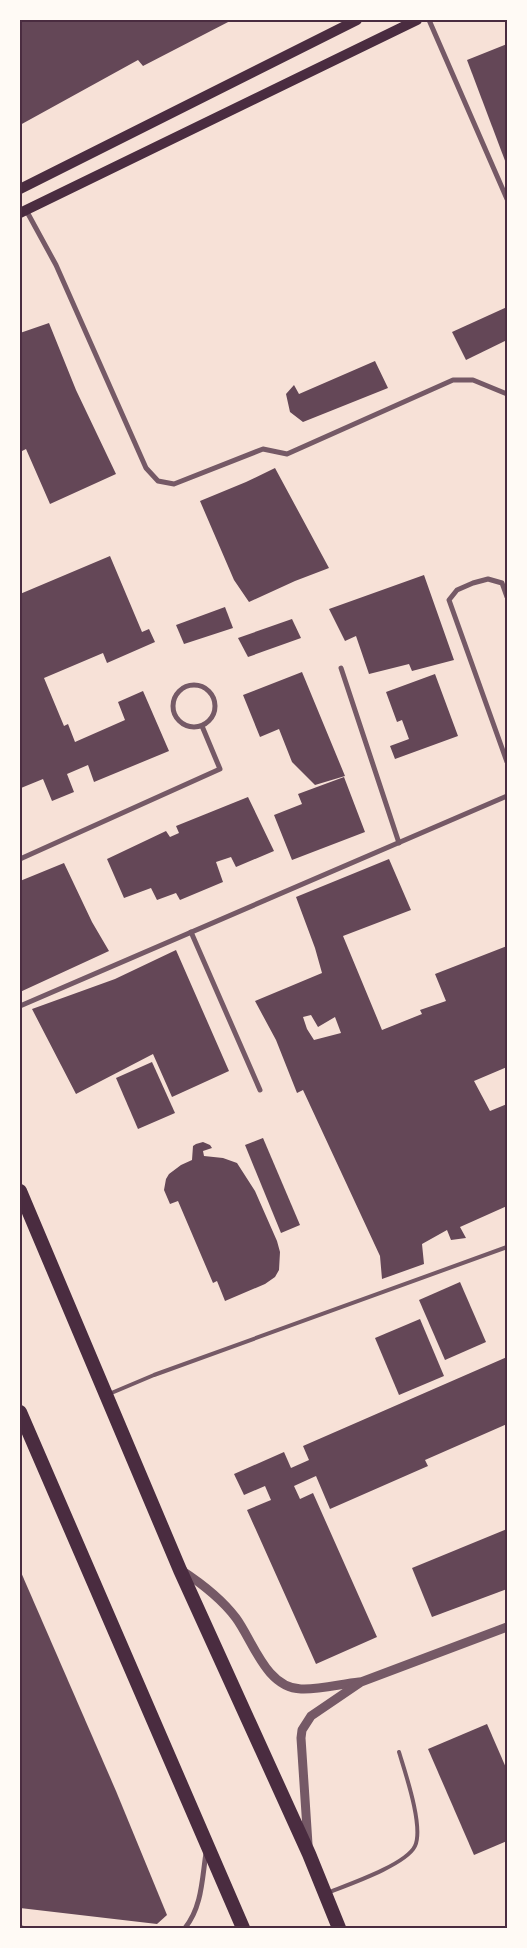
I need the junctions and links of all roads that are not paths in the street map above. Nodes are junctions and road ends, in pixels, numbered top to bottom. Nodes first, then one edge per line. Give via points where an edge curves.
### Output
1 (357, 20) edge
2 (418, 20) edge
3 (429, 20) edge
4 (20, 190) edge
5 (507, 199) edge
6 (23, 212) edge
7 (507, 394) edge
8 (507, 597) edge
9 (341, 668) dead end
10 (202, 726) junction
11 (507, 762) edge
12 (507, 796) edge
13 (399, 843) junction
14 (20, 859) edge
15 (191, 932) junction
16 (20, 1006) edge
17 (260, 1090) dead end
18 (20, 1191) edge
19 (20, 1214) edge
20 (36, 1228) junction
21 (507, 1247) edge
22 (107, 1395) junction
23 (20, 1412) edge
24 (180, 1570) junction
25 (507, 1627) edge
26 (361, 1682) junction
27 (399, 1752) dead end
28 (207, 1845) junction
29 (308, 1854) junction
30 (325, 1893) junction
31 (185, 1928) edge
32 (243, 1928) edge
33 (339, 1928) edge

1 - 4 main road
2 - 6 main road
3 - 5 street
6 - 7 street via 56,265 146,468 158,480 174,484 263,449 287,454 453,380 473,380
8 - 11 street via 502,583 488,579 457,590 449,600
9 - 13 street
10 - 10 street via 212,717 213,697 204,687 184,687 174,697 176,718 188,726
10 - 14 street via 220,769
12 - 13 street
13 - 15 street
15 - 16 street
15 - 17 street
18 - 20 highway
19 - 20 highway
20 - 22 highway
21 - 22 lane
22 - 24 highway
23 - 28 highway
24 - 26 street via 220,1599 236,1618 266,1668 281,1682 301,1689
24 - 29 highway
25 - 26 street
26 - 29 street via 311,1716 302,1730 300,1746
27 - 30 lane via 418,1824 415,1846 377,1873
28 - 31 street via 200,1897
28 - 32 highway
29 - 30 highway
30 - 33 highway

